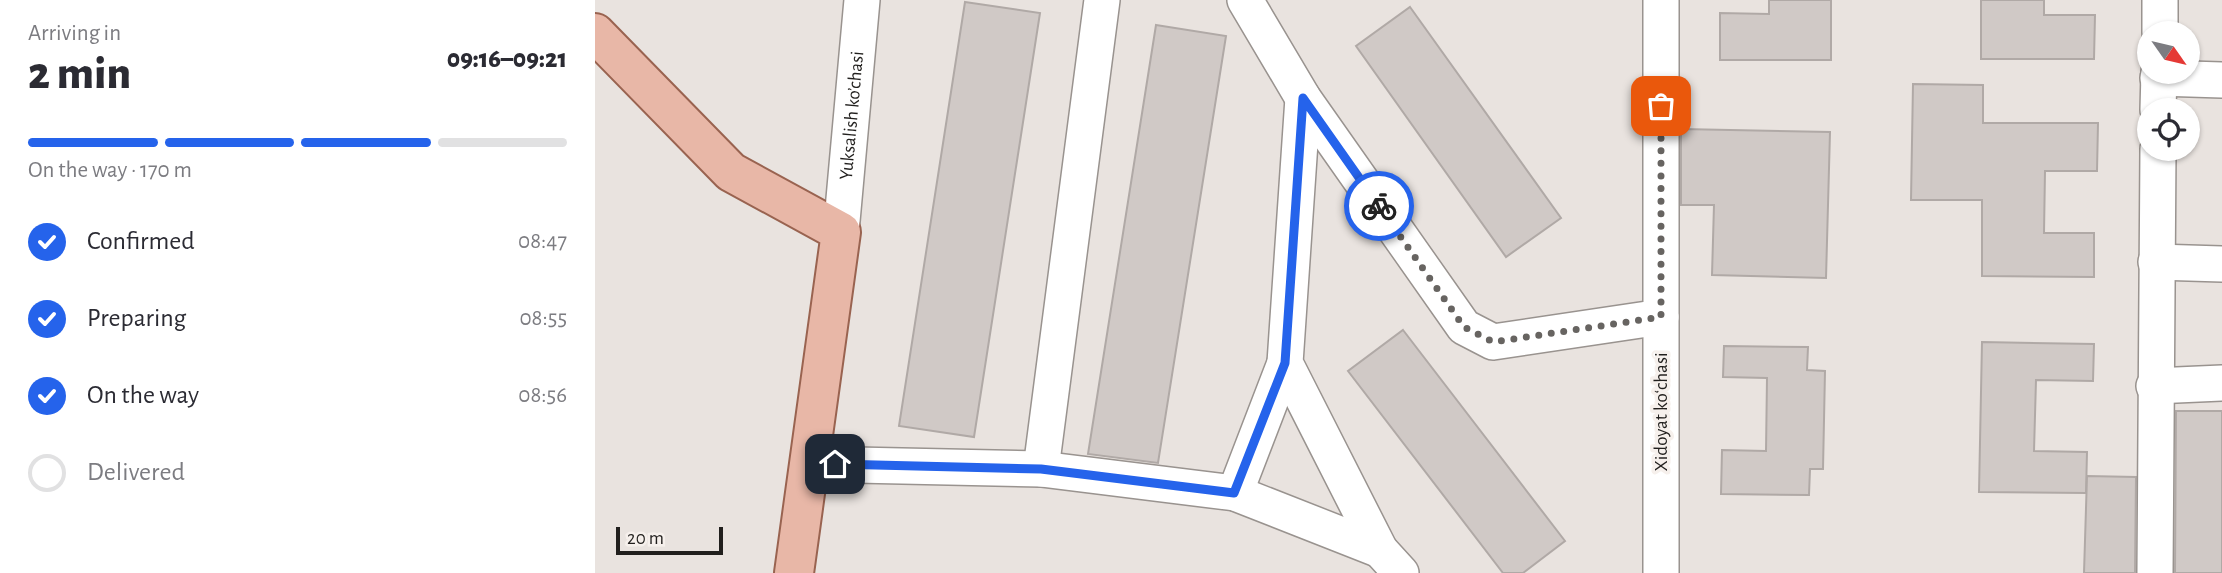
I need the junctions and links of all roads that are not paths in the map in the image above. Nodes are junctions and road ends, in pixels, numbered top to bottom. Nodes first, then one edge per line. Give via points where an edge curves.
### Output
1 (862, 0) edge
2 (1102, 0) edge
3 (1245, 0) edge
4 (1661, 0) edge
5 (2160, 0) edge
6 (2159, 21) edge
7 (595, 33) edge
8 (2222, 80) edge
9 (2158, 87) edge
10 (1303, 98) junction
11 (2158, 161) edge
12 (841, 232) junction
13 (2156, 262) junction
14 (2222, 264) edge
15 (1661, 317) junction
16 (1285, 363) junction
17 (2222, 383) edge
18 (2154, 386) junction
19 (810, 464) junction
20 (1041, 469) junction
21 (1234, 493) junction
22 (1391, 561) edge
23 (794, 573) edge
24 (1661, 573) edge
25 (2155, 573) edge

1 - 12 street, Yuksalish ko’chasi
2 - 20 street
3 - 10 street
4 - 15 street, Xidoyat koʻchasi
5 - 6 street
7 - 12 main road via 731,172
8 - 9 street
10 - 15 street via 1464,327 1493,342
10 - 16 street
11 - 13 street
12 - 19 main road
13 - 14 street
13 - 18 street
15 - 24 street, Xidoyat koʻchasi
16 - 21 street
16 - 22 street
17 - 18 street
18 - 25 street
19 - 20 street
19 - 23 main road
20 - 21 street
21 - 22 street

